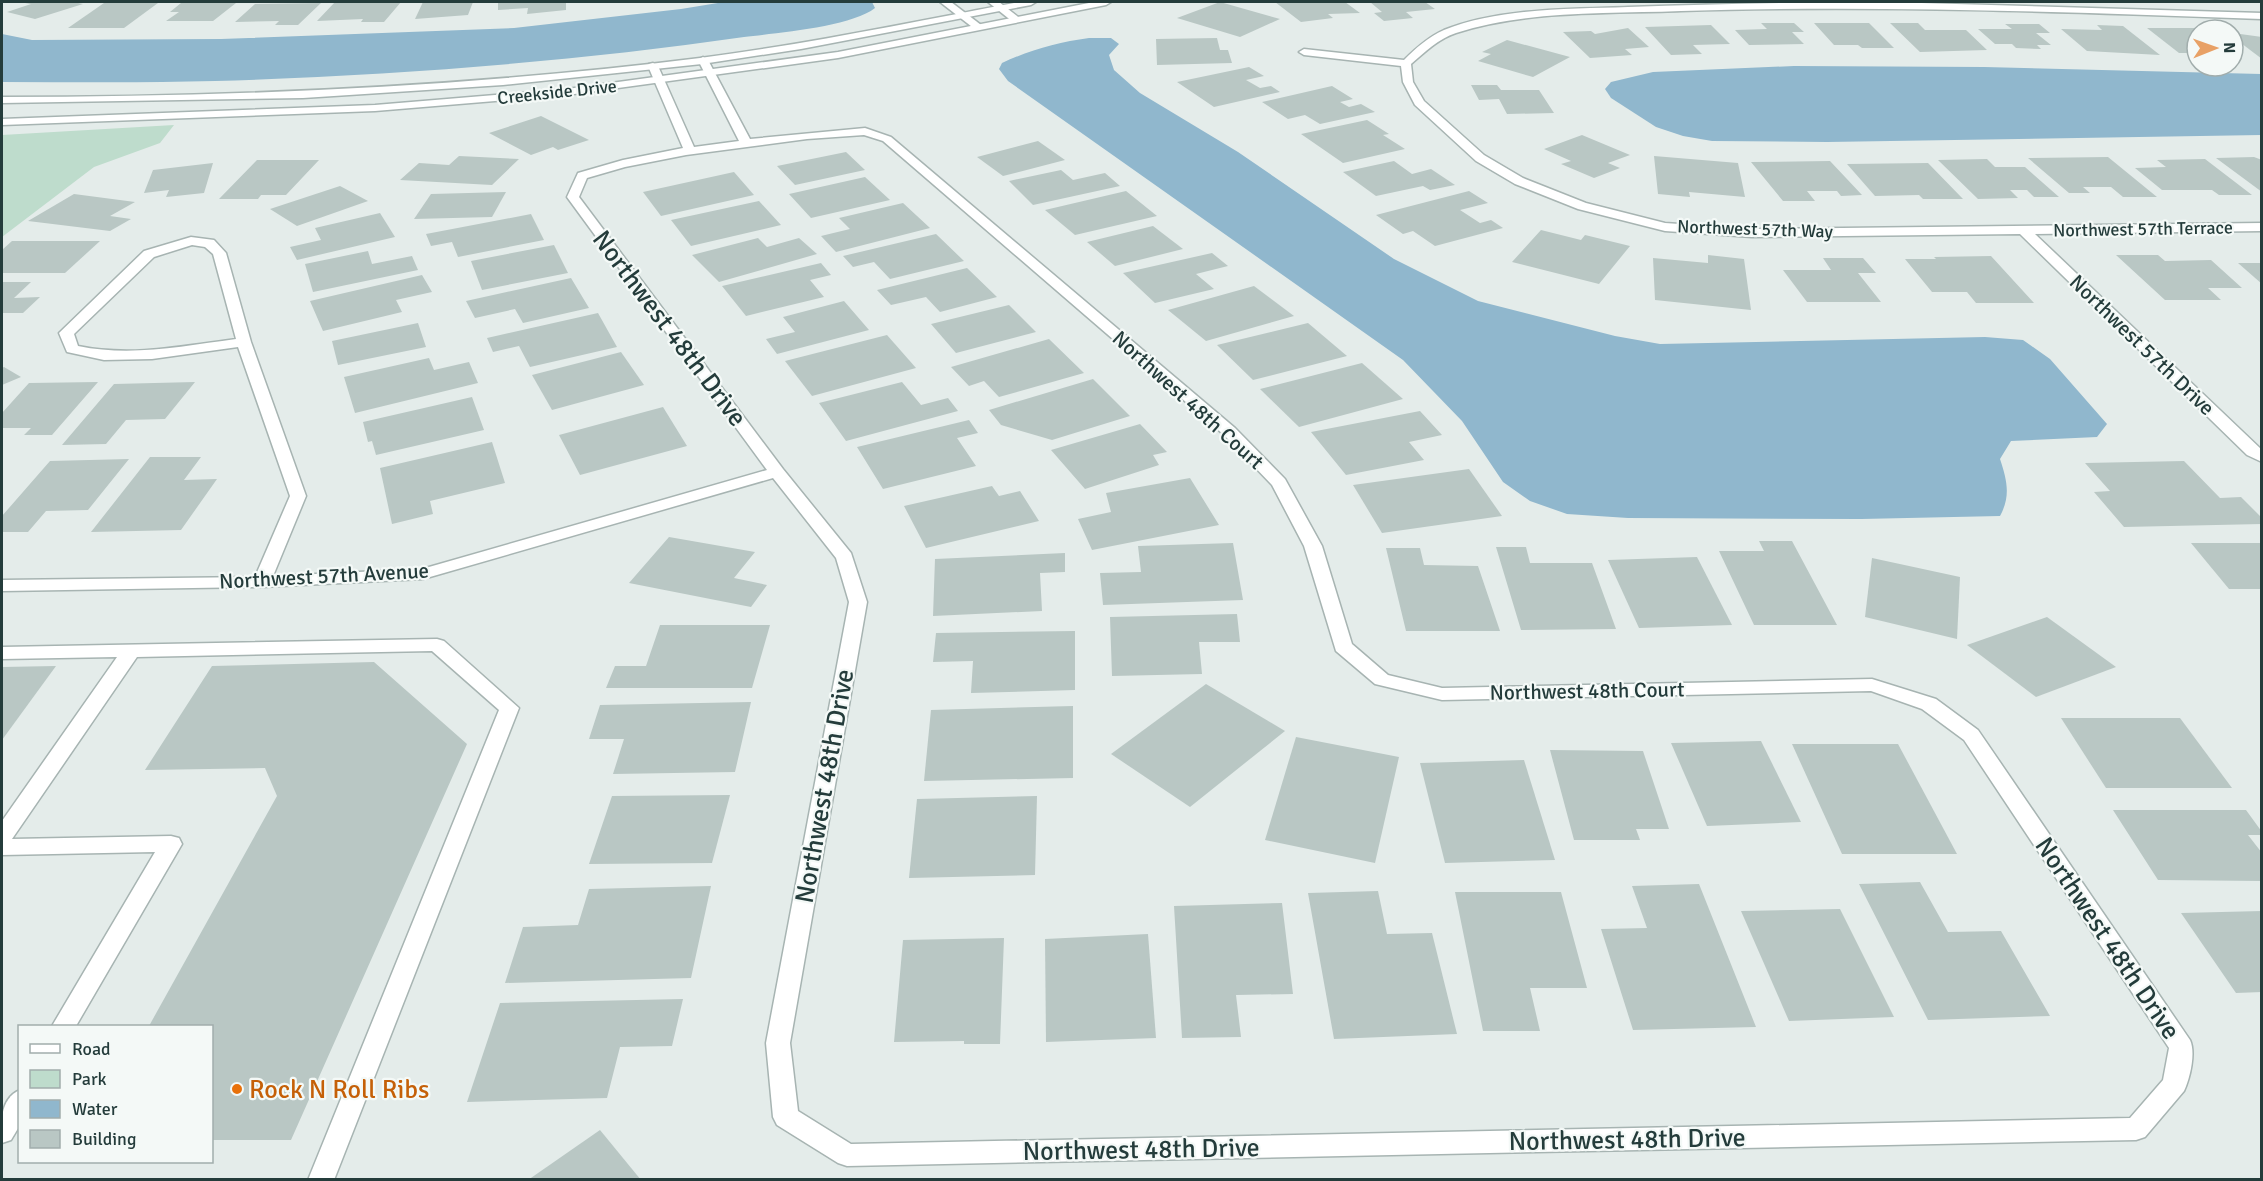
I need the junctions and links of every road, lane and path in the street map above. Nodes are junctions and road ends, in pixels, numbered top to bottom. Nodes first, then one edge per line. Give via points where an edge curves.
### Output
1 (945, 2) edge
2 (1031, 2) edge
3 (1106, 2) edge
4 (997, 4) edge
5 (2027, 5) edge
6 (2068, 5) edge
7 (964, 16) junction
8 (2262, 16) edge
9 (1017, 20) junction
10 (980, 28) junction
11 (1304, 52) dead end
12 (704, 60) junction
13 (1406, 63) junction
14 (653, 66) junction
15 (710, 74) junction
16 (658, 81) junction
17 (2, 100) edge
18 (2, 122) edge
19 (746, 143) junction
20 (690, 150) junction
21 (2262, 227) edge
22 (2024, 231) junction
23 (244, 342) junction
24 (2262, 458) edge
25 (777, 472) junction
26 (262, 582) junction
27 (2, 586) edge
28 (132, 650) junction
29 (2, 652) edge
30 (1929, 704) joint
31 (2, 837) edge
32 (2, 847) edge
33 (64, 1025) edge
34 (18, 1104) edge
35 (2, 1132) edge
36 (321, 1179) edge

1 - 7 street
2 - 4 street, Creekside Drive
3 - 9 street, Creekside Drive
4 - 7 street, Creekside Drive
4 - 9 street
5 - 6 street
5 - 13 street via 1712,7 1500,19 1453,30 1424,46
6 - 8 street
7 - 10 street
7 - 12 street, Creekside Drive
9 - 10 street, Creekside Drive
10 - 15 street, Creekside Drive via 838,56
11 - 13 street
12 - 14 street, Creekside Drive
12 - 15 street
13 - 22 street, Northwest 57th Way via 1408,82 1419,103 1480,158 1519,181 1582,206 1665,226 1752,233
14 - 16 street
14 - 17 street, Creekside Drive via 485,84 328,94
15 - 16 street, Creekside Drive
15 - 19 street
16 - 18 street, Creekside Drive via 375,108
16 - 20 street
19 - 20 street, Northwest 48th Drive
19 - 30 street, Northwest 48th Court via 865,131 887,139 1229,432 1279,483 1313,546 1342,647 1382,680 1442,694 1872,685
20 - 25 street, Northwest 48th Drive via 617,164 582,176 573,197
21 - 22 street, Northwest 57th Terrace
22 - 24 street, Northwest 57th Drive
23 - 23 street via 219,253 209,243 191,241 149,254 66,333 72,350 104,356 152,355
23 - 26 street via 298,496
25 - 26 street, Northwest 57th Avenue via 423,574
25 - 30 street, Northwest 48th Drive via 845,557 858,602 778,1043 786,1117 848,1155 2136,1129 2175,1084 2181,1047 1971,735
26 - 27 street, Northwest 57th Avenue
28 - 29 street
28 - 31 street
28 - 36 street via 437,645 509,708
32 - 33 street via 171,844
34 - 35 street

